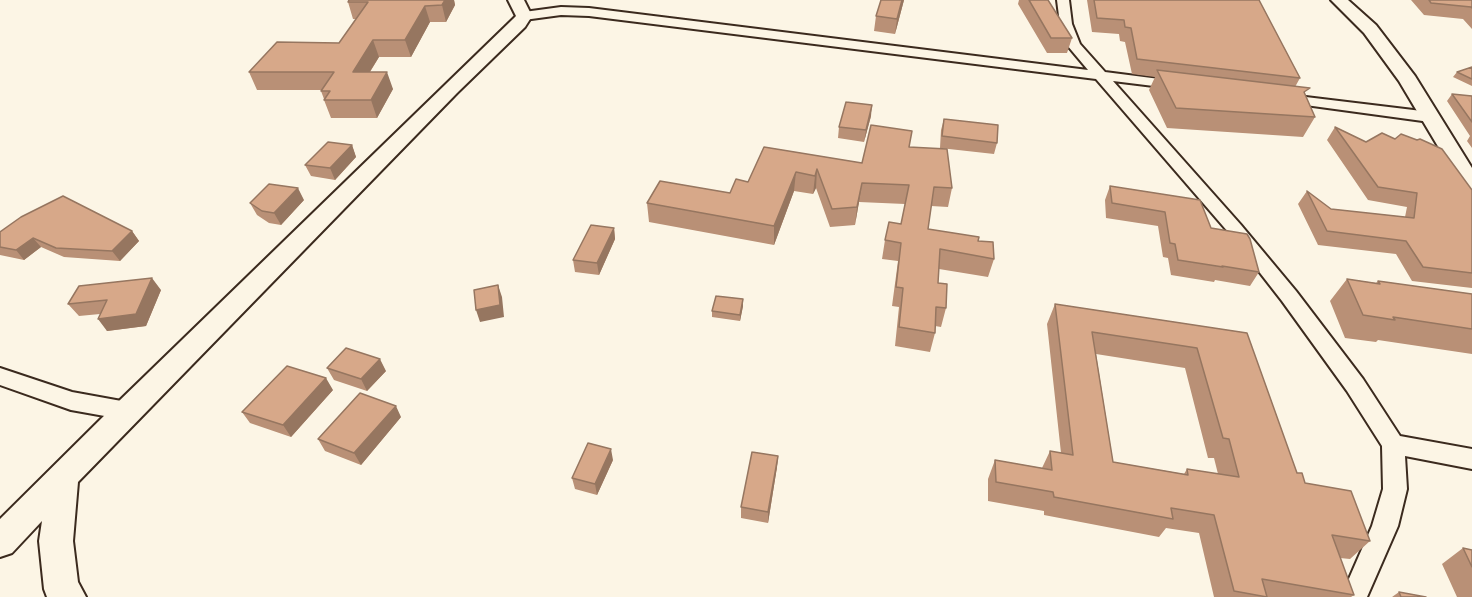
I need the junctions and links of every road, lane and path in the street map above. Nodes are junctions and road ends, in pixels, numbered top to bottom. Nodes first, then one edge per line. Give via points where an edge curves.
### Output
1 (1064, 0) edge
2 (1339, 0) edge
3 (527, 5) edge
4 (588, 12) junction
5 (1101, 76) junction
6 (1194, 87) edge
7 (1264, 96) edge
8 (1430, 117) junction
9 (1472, 185) edge
10 (0, 376) edge
11 (127, 411) junction
12 (1393, 444) junction
13 (1472, 459) edge
14 (63, 479) junction
15 (0, 542) edge
16 (68, 597) edge
17 (1354, 597) edge

1 - 5 street via 1066,24 1074,45
2 - 8 street via 1370,29
3 - 4 street
3 - 4 street
3 - 11 street via 519,23
4 - 5 street
5 - 6 street
5 - 12 street via 1289,296
7 - 8 street
8 - 9 street
10 - 11 street via 71,401
11 - 14 street
12 - 13 street
12 - 17 street via 1395,489
14 - 15 street
14 - 16 street via 56,541 61,589

